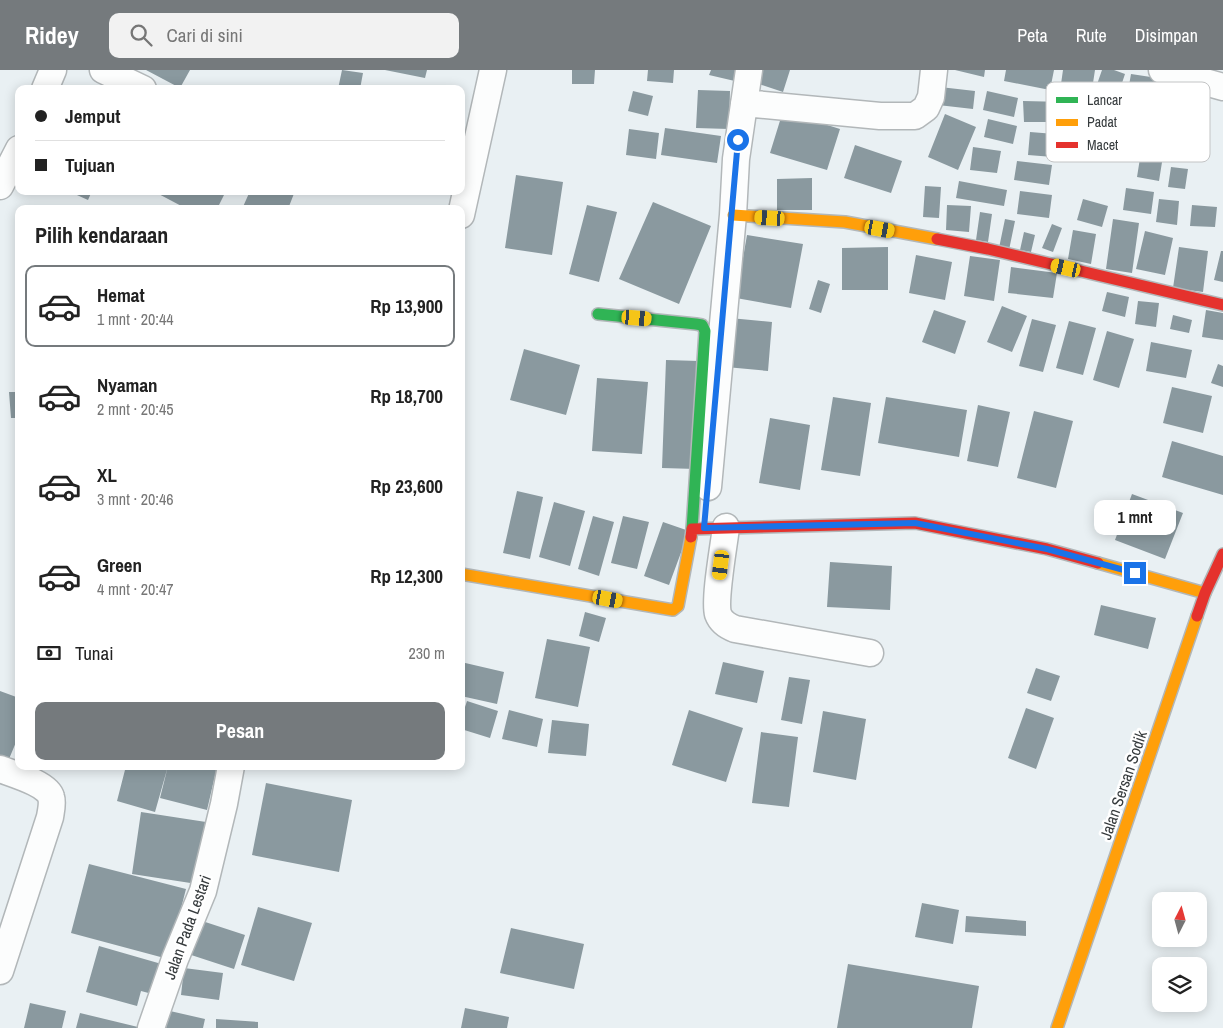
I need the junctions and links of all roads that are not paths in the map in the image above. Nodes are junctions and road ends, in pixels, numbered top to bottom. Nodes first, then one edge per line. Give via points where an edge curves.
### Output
1 (53, 70) edge
2 (103, 70) edge
3 (493, 70) edge
4 (749, 70) edge
5 (934, 70) edge
6 (1162, 70) edge
7 (1208, 82) edge
8 (1210, 83) edge
9 (47, 85) edge
10 (135, 85) edge
11 (1223, 86) edge
12 (744, 103) junction
13 (15, 157) edge
14 (0, 186) edge
15 (463, 205) edge
16 (733, 216) junction
17 (1223, 305) edge
18 (598, 314) dead end
19 (707, 528) junction
20 (1223, 554) edge
21 (465, 575) edge
22 (1205, 593) junction
23 (870, 653) dead end
24 (0, 769) edge
25 (230, 770) edge
26 (0, 971) edge
27 (151, 1028) edge
28 (1057, 1028) edge

1 - 9 street
2 - 10 street
3 - 15 street
4 - 12 street
5 - 12 street via 931,97 926,108 915,116 880,116
6 - 7 street
8 - 11 street
12 - 16 street via 736,159
13 - 14 street
16 - 17 street via 845,222 988,249
16 - 19 street
18 - 19 street via 702,325 705,331
19 - 21 street via 678,606 673,610
19 - 22 street via 915,523 1047,549
19 - 23 street via 719,584 718,612 722,622 735,629
20 - 22 street, Jalan Sersan Sodik
22 - 28 street, Jalan Sersan Sodik
24 - 26 street via 45,788 52,797 52,805
25 - 27 street, Jalan Pada Lestari via 202,891

